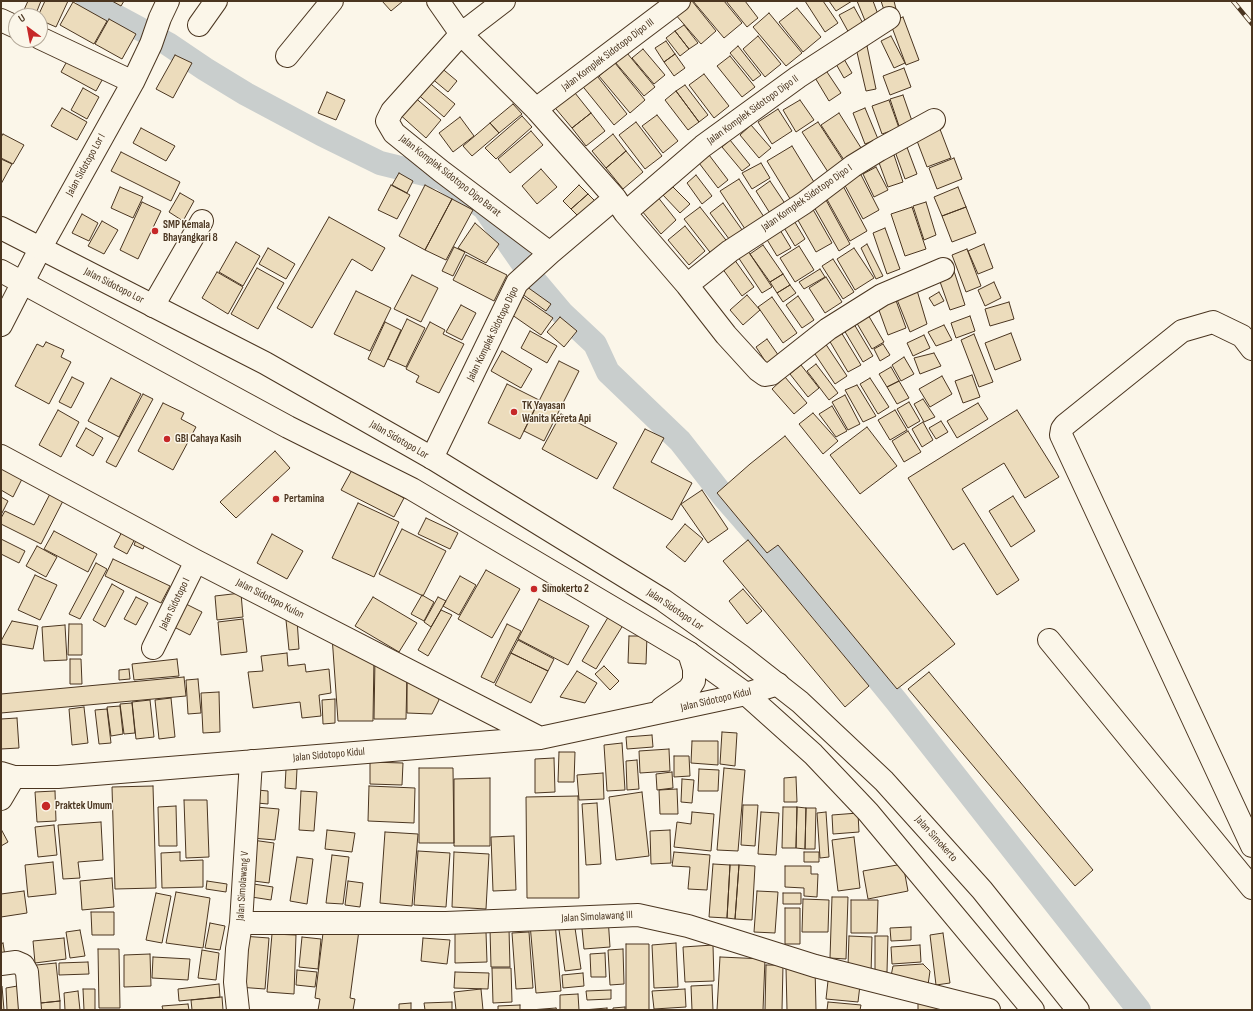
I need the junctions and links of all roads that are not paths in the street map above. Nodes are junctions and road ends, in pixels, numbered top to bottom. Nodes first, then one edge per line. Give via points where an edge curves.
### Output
1 (216, 1) edge
2 (332, 1) edge
3 (438, 1) edge
4 (504, 1) edge
5 (679, 1) edge
6 (164, 10) edge
7 (889, 18) dead end
8 (199, 25) dead end
9 (461, 34) junction
10 (48, 42) edge
11 (287, 56) dead end
12 (132, 82) junction
13 (536, 109) junction
14 (934, 120) dead end
15 (620, 205) junction
16 (202, 221) dead end
17 (1, 228) edge
18 (40, 249) junction
19 (545, 258) junction
20 (943, 269) dead end
21 (1, 271) edge
22 (23, 283) junction
23 (687, 285) junction
24 (153, 306) junction
25 (1, 325) edge
26 (1252, 349) edge
27 (1, 456) edge
28 (432, 458) junction
29 (196, 561) junction
30 (1050, 640) dead end
31 (153, 648) dead end
32 (690, 652) junction
33 (778, 684) junction
34 (746, 694) junction
35 (654, 714) junction
36 (540, 738) junction
37 (251, 761) junction
38 (7, 775) edge
39 (1, 799) edge
40 (1252, 846) edge
41 (1252, 888) edge
42 (241, 923) junction
43 (1, 964) edge
44 (30, 1010) edge
45 (238, 1010) edge
46 (989, 1010) edge
47 (1033, 1010) edge
48 (1078, 1010) edge

1 - 8 main road
2 - 11 main road
3 - 9 main road
4 - 9 main road
5 - 13 main road, Jalan Komplek Sidotopo Dipo III
6 - 12 main road, Jalan Sidotopo Lor I
7 - 15 main road, Jalan Komplek Sidotopo Dipo II via 798,77
9 - 13 main road
9 - 19 main road, Jalan Komplek Sidotopo Dipo Barat via 392,111 387,121 394,133
10 - 12 main road
12 - 18 main road, Jalan Sidotopo Lor I
13 - 15 main road
14 - 23 main road, Jalan Komplek Sidotopo Dipo I via 853,166 804,203 730,251
15 - 19 main road, Jalan Komplek Sidotopo Dipo
15 - 23 main road
16 - 24 main road
17 - 18 main road, Jalan Sidotopo Lor
18 - 22 main road, Jalan Sidotopo Lor I
18 - 24 main road, Jalan Sidotopo Lor
19 - 28 main road, Jalan Komplek Sidotopo Dipo via 518,283
20 - 23 main road via 882,295 828,329 771,374 765,375 726,335
21 - 22 main road
22 - 25 main road, Jalan Sidotopo Lor I
22 - 32 main road via 288,427 412,489
24 - 28 main road, Jalan Sidotopo Lor via 265,363
26 - 40 main road via 1242,336 1213,322 1182,331 1065,425 1061,436
27 - 29 main road, Jalan Sidotopo Kulon
28 - 33 main road, Jalan Sidotopo Lor via 663,600
29 - 31 main road, Jalan Sidotopo I
29 - 36 main road, Jalan Sidotopo Kulon
30 - 41 main road
32 - 34 main road
32 - 35 main road, Jalan Sidotopo Kidul via 694,681 689,689
33 - 34 main road, Jalan Sidotopo Kidul
33 - 48 main road, Jalan Simokerto via 884,781 982,890
34 - 35 main road, Jalan Sidotopo Kidul
34 - 47 main road via 813,754 868,812
35 - 36 main road, Jalan Sidotopo Kidul
36 - 37 main road, Jalan Sidotopo Kidul
37 - 38 main road, Jalan Sidotopo Kidul via 58,777
37 - 42 main road, Jalan Simolawang V
38 - 39 main road
42 - 45 main road, Jalan Simolawang V via 235,982
42 - 46 main road, Jalan Simolawang III via 446,923 638,915 688,926 815,966
43 - 44 main road via 16,962 25,968

